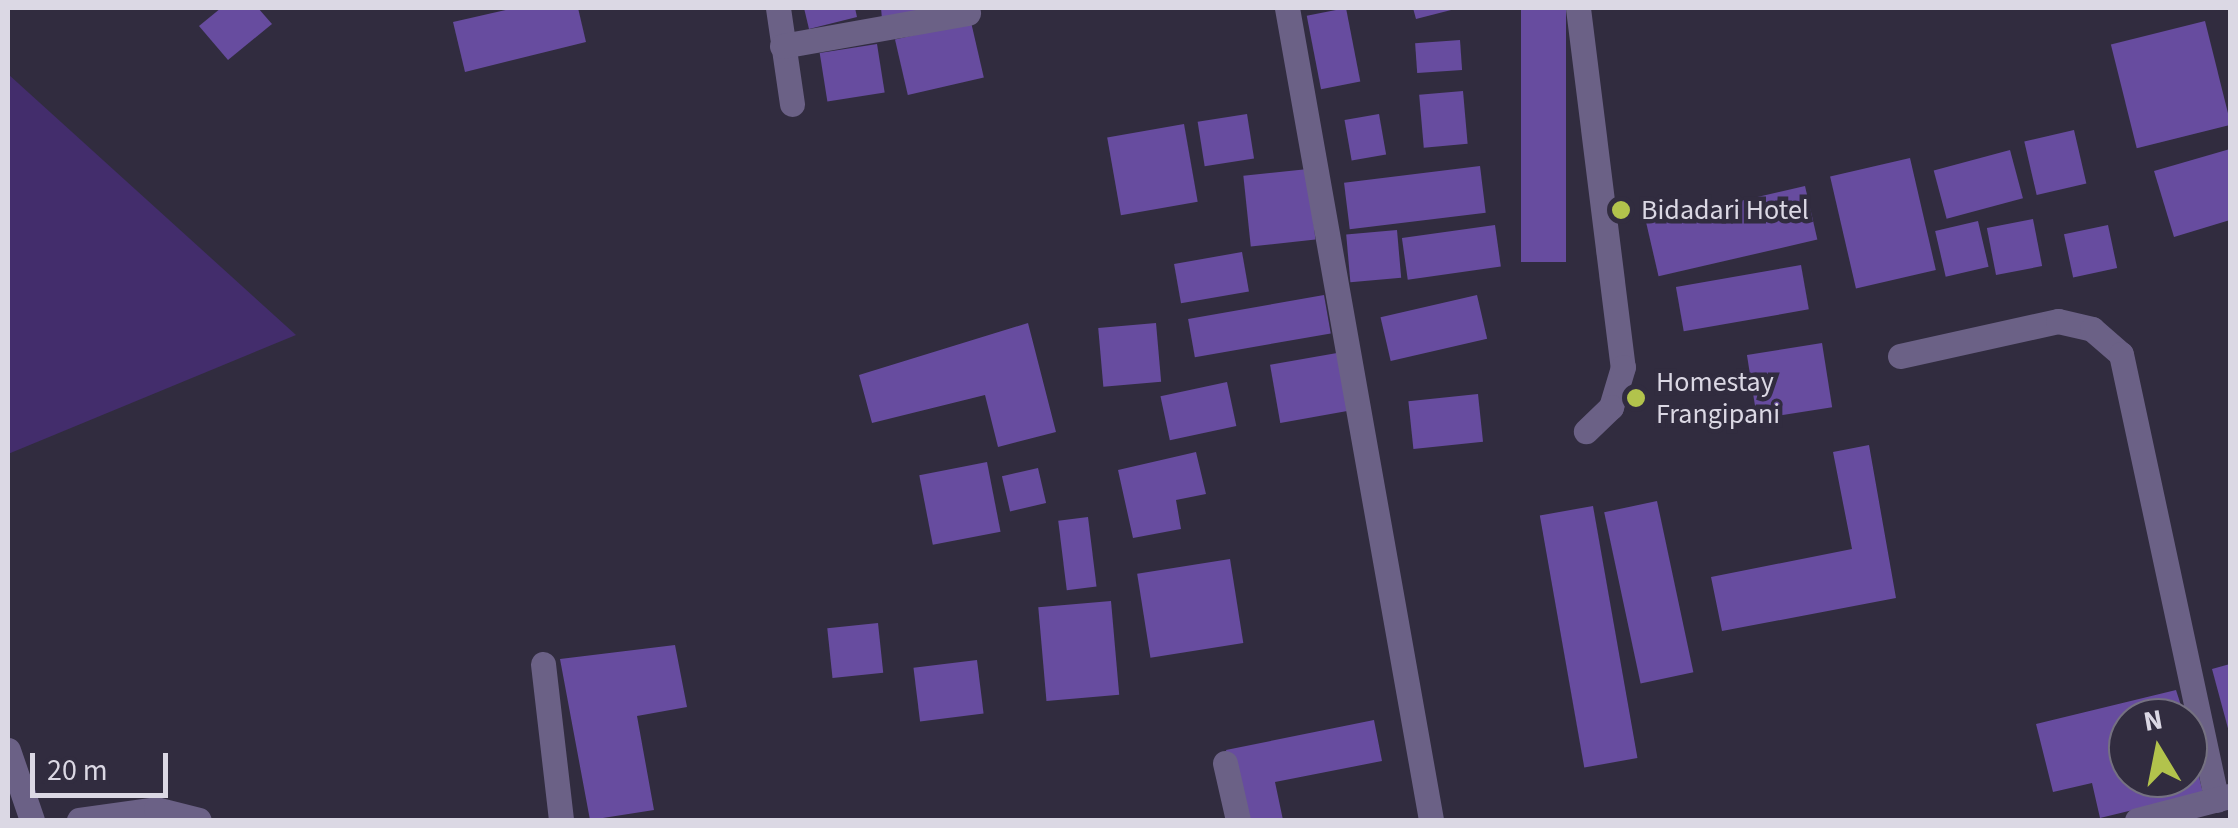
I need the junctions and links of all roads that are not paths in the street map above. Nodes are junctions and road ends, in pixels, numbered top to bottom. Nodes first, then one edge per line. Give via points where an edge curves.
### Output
1 (778, 8) edge
2 (1286, 8) edge
3 (1578, 8) edge
4 (968, 13) dead end
5 (782, 46) junction
6 (792, 104) dead end
7 (1900, 356) dead end
8 (1586, 431) dead end
9 (543, 664) dead end
10 (8, 750) edge
11 (1226, 763) dead end
12 (2224, 798) edge
13 (32, 820) edge
14 (79, 820) edge
15 (200, 820) edge
16 (561, 820) edge
17 (1238, 820) edge
18 (1431, 820) edge
19 (2137, 820) edge

1 - 5 street
2 - 18 street
3 - 8 street via 1623,366 1611,407
4 - 5 street
5 - 6 street
7 - 12 street via 2058,321 2092,329 2121,354
9 - 16 street
10 - 13 street
11 - 17 street
12 - 19 street
14 - 15 street via 156,809

